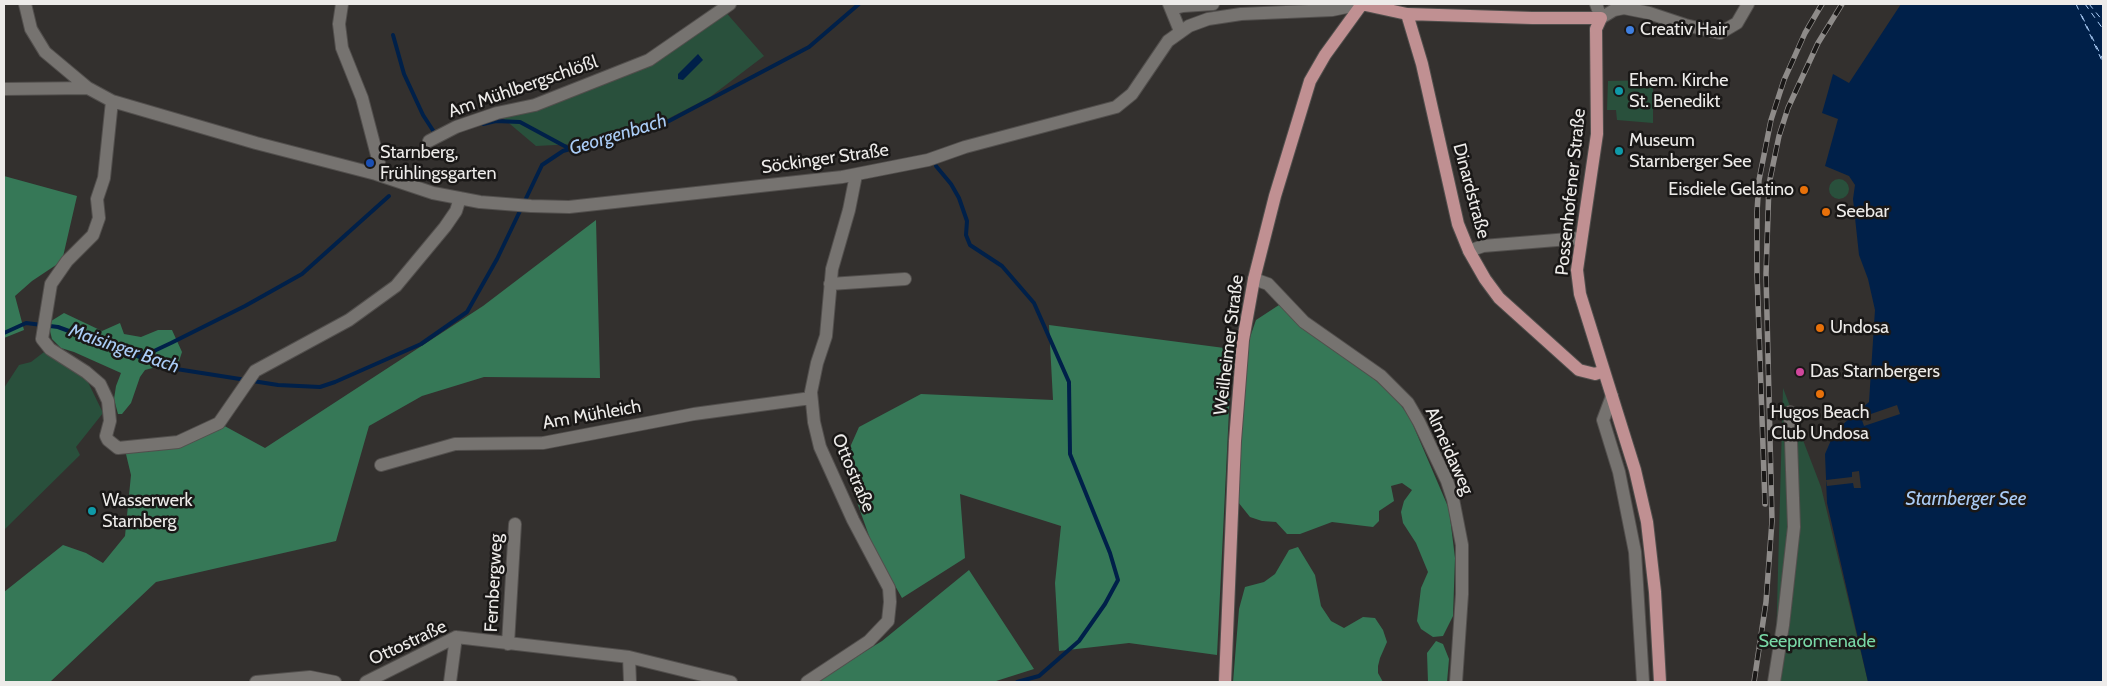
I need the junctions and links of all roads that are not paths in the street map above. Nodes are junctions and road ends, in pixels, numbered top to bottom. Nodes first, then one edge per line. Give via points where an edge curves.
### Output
1 (25, 4) edge
2 (342, 4) edge
3 (730, 4) edge
4 (1213, 4) edge
5 (1362, 4) edge
6 (1596, 4) edge
7 (1748, 4) edge
8 (1170, 6) edge
9 (1407, 14) junction
10 (1601, 18) junction
11 (1180, 31) junction
12 (88, 88) junction
13 (4, 89) edge
14 (112, 101) junction
15 (429, 141) dead end
16 (376, 174) junction
17 (856, 175) junction
18 (460, 198) junction
19 (1581, 238) junction
20 (1469, 251) junction
21 (905, 279) dead end
22 (1254, 279) junction
23 (830, 284) junction
24 (1604, 371) junction
25 (1612, 396) junction
26 (811, 398) junction
27 (1790, 412) dead end
28 (381, 465) dead end
29 (515, 524) dead end
30 (456, 637) junction
31 (508, 644) junction
32 (628, 656) junction
33 (256, 682) edge
34 (335, 682) edge
35 (366, 682) edge
36 (450, 682) edge
37 (630, 682) edge
38 (730, 682) edge
39 (807, 682) edge
40 (1225, 682) edge
41 (1456, 682) edge
42 (1642, 682) edge
43 (1660, 682) edge
44 (1774, 682) edge

1 - 12 street, Söckinger Straße via 31,29 45,52
2 - 16 street via 339,24 342,48 362,98 379,163
3 - 15 street, Am Mühlbergschlößl via 649,60 540,104 497,113 456,127
4 - 8 street
5 - 9 main road
5 - 11 street, Söckinger Straße via 1332,10 1227,16 1208,19
5 - 22 main road, Weilheimer Straße via 1310,82
6 - 10 street
7 - 10 street via 1737,23 1726,31 1713,33 1624,8
8 - 11 street
9 - 10 main road
9 - 20 main road, Dinardstraße via 1422,64 1458,224
10 - 19 main road, Possenhofener Straße via 1596,29 1597,134
11 - 17 street, Söckinger Straße via 1160,50 1132,94 1116,107 964,147 928,160
12 - 13 street
12 - 14 street, Söckinger Straße
14 - 16 street, Söckinger Straße
14 - 18 street via 104,178 97,199 99,218 93,235 67,261 51,284 42,339 50,349 100,384 108,401 110,421 106,436 118,448 178,442 219,423 254,373 349,320 396,286 445,227
16 - 18 street, Söckinger Straße via 433,193
17 - 18 street, Söckinger Straße via 569,207
17 - 23 street, Ottostraße
19 - 20 street via 1484,246
19 - 24 main road, Possenhofener Straße via 1577,270 1580,294
20 - 24 main road, Dinardstraße via 1499,298 1579,370 1595,374
21 - 23 street
22 - 40 main road, Weilheimer Straße via 1243,340 1235,440
22 - 41 street, Almeidaweg via 1268,284 1304,322 1381,376 1408,403 1420,422 1447,481 1462,545
23 - 26 street, Ottostraße via 826,336
24 - 25 main road, Possenhofener Straße
25 - 42 street via 1603,420 1619,472 1635,552
25 - 43 main road, Possenhofener Straße via 1647,522
26 - 28 street, Am Mühleich via 694,414 543,443 455,444
26 - 39 street, Ottostraße via 820,447 889,588 890,602 888,622 869,641
27 - 44 street via 1794,527
29 - 31 street, Fernbergweg
30 - 31 street, Ottostraße
30 - 35 street, Ottostraße
30 - 36 street
31 - 32 street, Ottostraße
32 - 37 street
32 - 38 street, Ottostraße
33 - 34 street via 310,676

